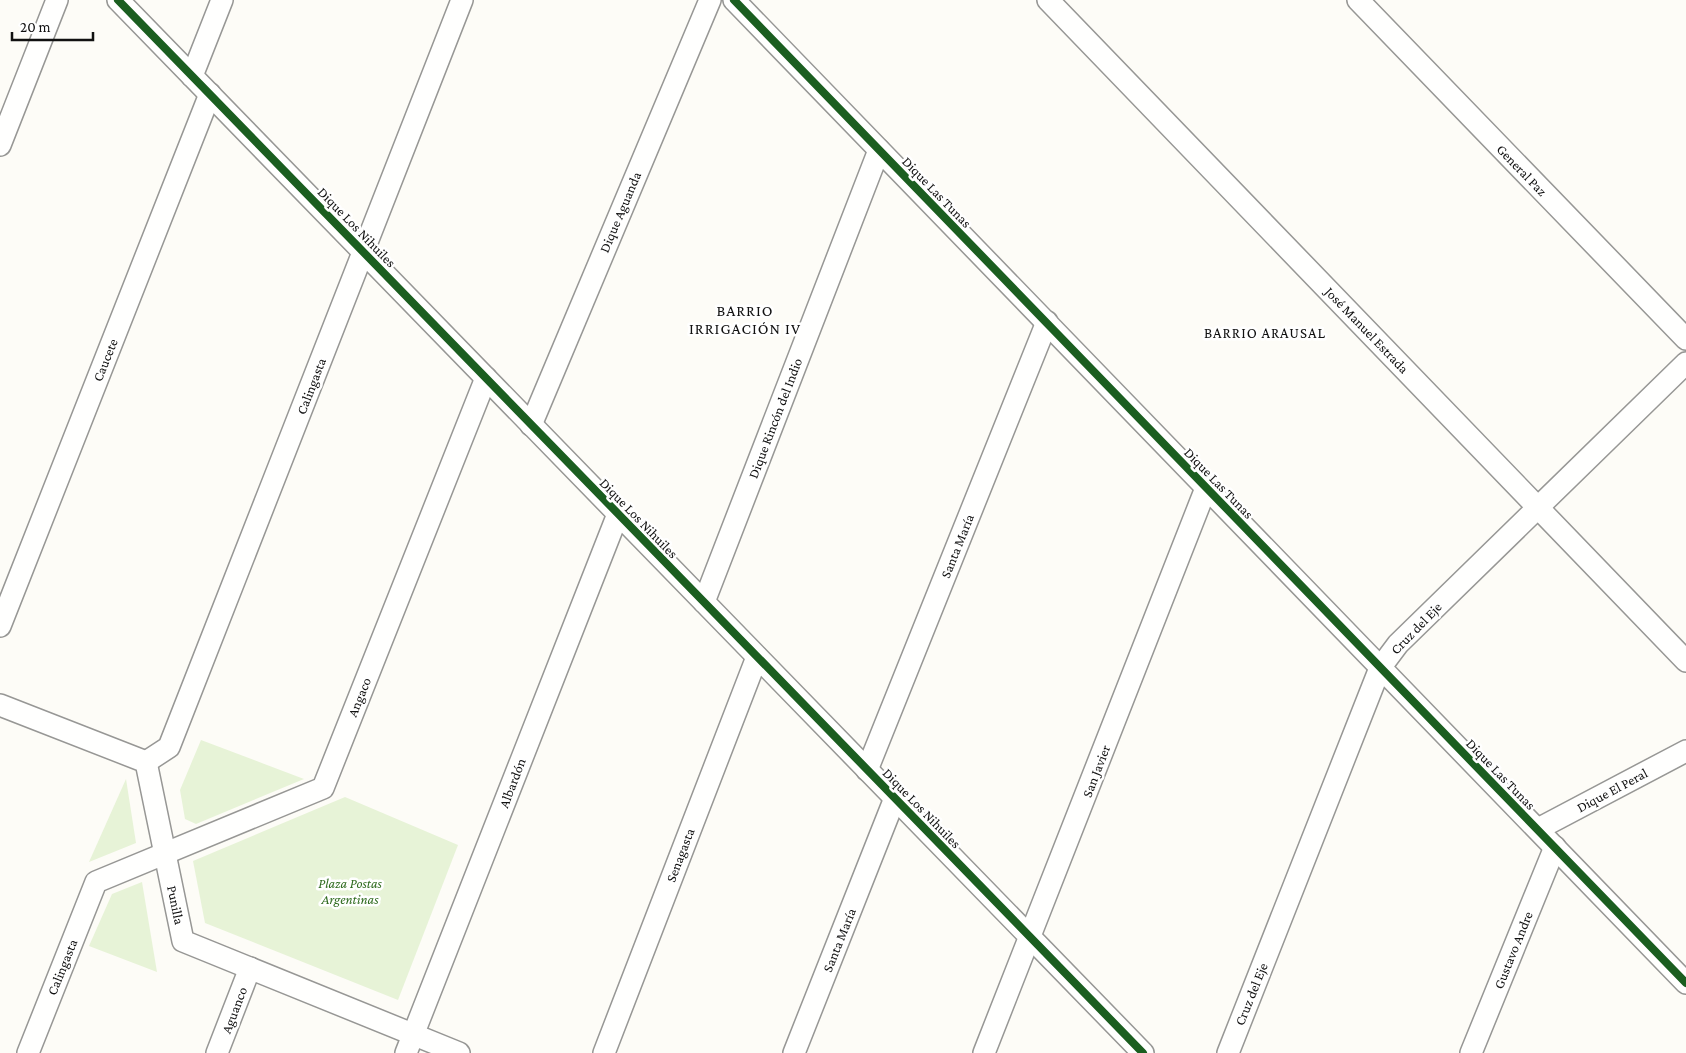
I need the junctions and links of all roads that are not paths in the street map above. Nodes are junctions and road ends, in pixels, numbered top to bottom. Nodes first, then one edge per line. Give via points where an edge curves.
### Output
1 (57, 0) edge
2 (118, 0) edge
3 (222, 0) edge
4 (462, 0) edge
5 (710, 0) edge
6 (734, 0) edge
7 (1048, 0) edge
8 (1358, 0) edge
9 (192, 76) junction
10 (210, 94) junction
11 (0, 145) edge
12 (879, 150) junction
13 (364, 252) junction
14 (1047, 322) junction
15 (1686, 339) edge
16 (1686, 363) edge
17 (486, 378) junction
18 (531, 425) junction
19 (1206, 488) junction
20 (1538, 507) junction
21 (618, 514) junction
22 (704, 602) junction
23 (0, 626) edge
24 (757, 657) junction
25 (1686, 661) edge
26 (1380, 668) junction
27 (0, 705) edge
28 (1686, 751) edge
29 (146, 762) junction
30 (867, 770) junction
31 (895, 798) junction
32 (1538, 829) junction
33 (1555, 847) junction
34 (165, 853) junction
35 (96, 882) joint
36 (1030, 937) junction
37 (250, 968) junction
38 (1686, 983) edge
39 (409, 1044) edge
40 (28, 1053) edge
41 (217, 1053) edge
42 (458, 1053) edge
43 (604, 1053) edge
44 (794, 1053) edge
45 (984, 1053) edge
46 (1143, 1053) edge
47 (1228, 1053) edge
48 (1471, 1053) edge

1 - 11 street
2 - 9 street, Dique Los Nihuiles
3 - 9 street
4 - 13 street, Calingasta
5 - 18 street, Dique Aguanda
6 - 12 street, Dique Las Tunas
7 - 20 street, José Manuel Estrada
8 - 15 street, General Paz
9 - 10 street, Dique Los Nihuiles
10 - 13 street, Dique Los Nihuiles
10 - 23 street, Caucete
12 - 14 street, Dique Las Tunas
12 - 22 street, Dique Rincón del Indio
13 - 17 street, Dique Los Nihuiles
13 - 29 street, Calingasta via 169,747
14 - 19 street, Dique Las Tunas
14 - 30 street, Santa María
16 - 20 street, Cruz del Eje
17 - 18 street, Dique Los Nihuiles
17 - 34 street, Angaco via 323,788
18 - 21 street, Dique Los Nihuiles
19 - 26 street, Dique Las Tunas
19 - 36 street, San Javier
20 - 25 street, José Manuel Estrada
20 - 26 street, Cruz del Eje via 1398,644
21 - 22 street, Dique Los Nihuiles
21 - 39 street, Albardón
22 - 24 street, Dique Los Nihuiles
24 - 30 street, Dique Los Nihuiles
24 - 43 street, Senagasta
26 - 32 street, Dique Las Tunas
26 - 47 street, Cruz del Eje
27 - 29 street
28 - 32 street, Dique El Peral
29 - 34 street, Punilla
30 - 31 street, Dique Los Nihuiles
31 - 36 street, Dique Los Nihuiles
31 - 44 street, Santa María
32 - 33 street, Dique Las Tunas
33 - 38 street, Dique Las Tunas
33 - 48 street, Gustavo Andre
34 - 35 street, Angaco
34 - 37 street, Punilla via 183,941
35 - 40 street, Calingasta
36 - 45 street, San Javier
36 - 46 street, Dique Los Nihuiles
37 - 39 street, Punilla
37 - 41 street, Aguanco
39 - 42 street, Punilla

